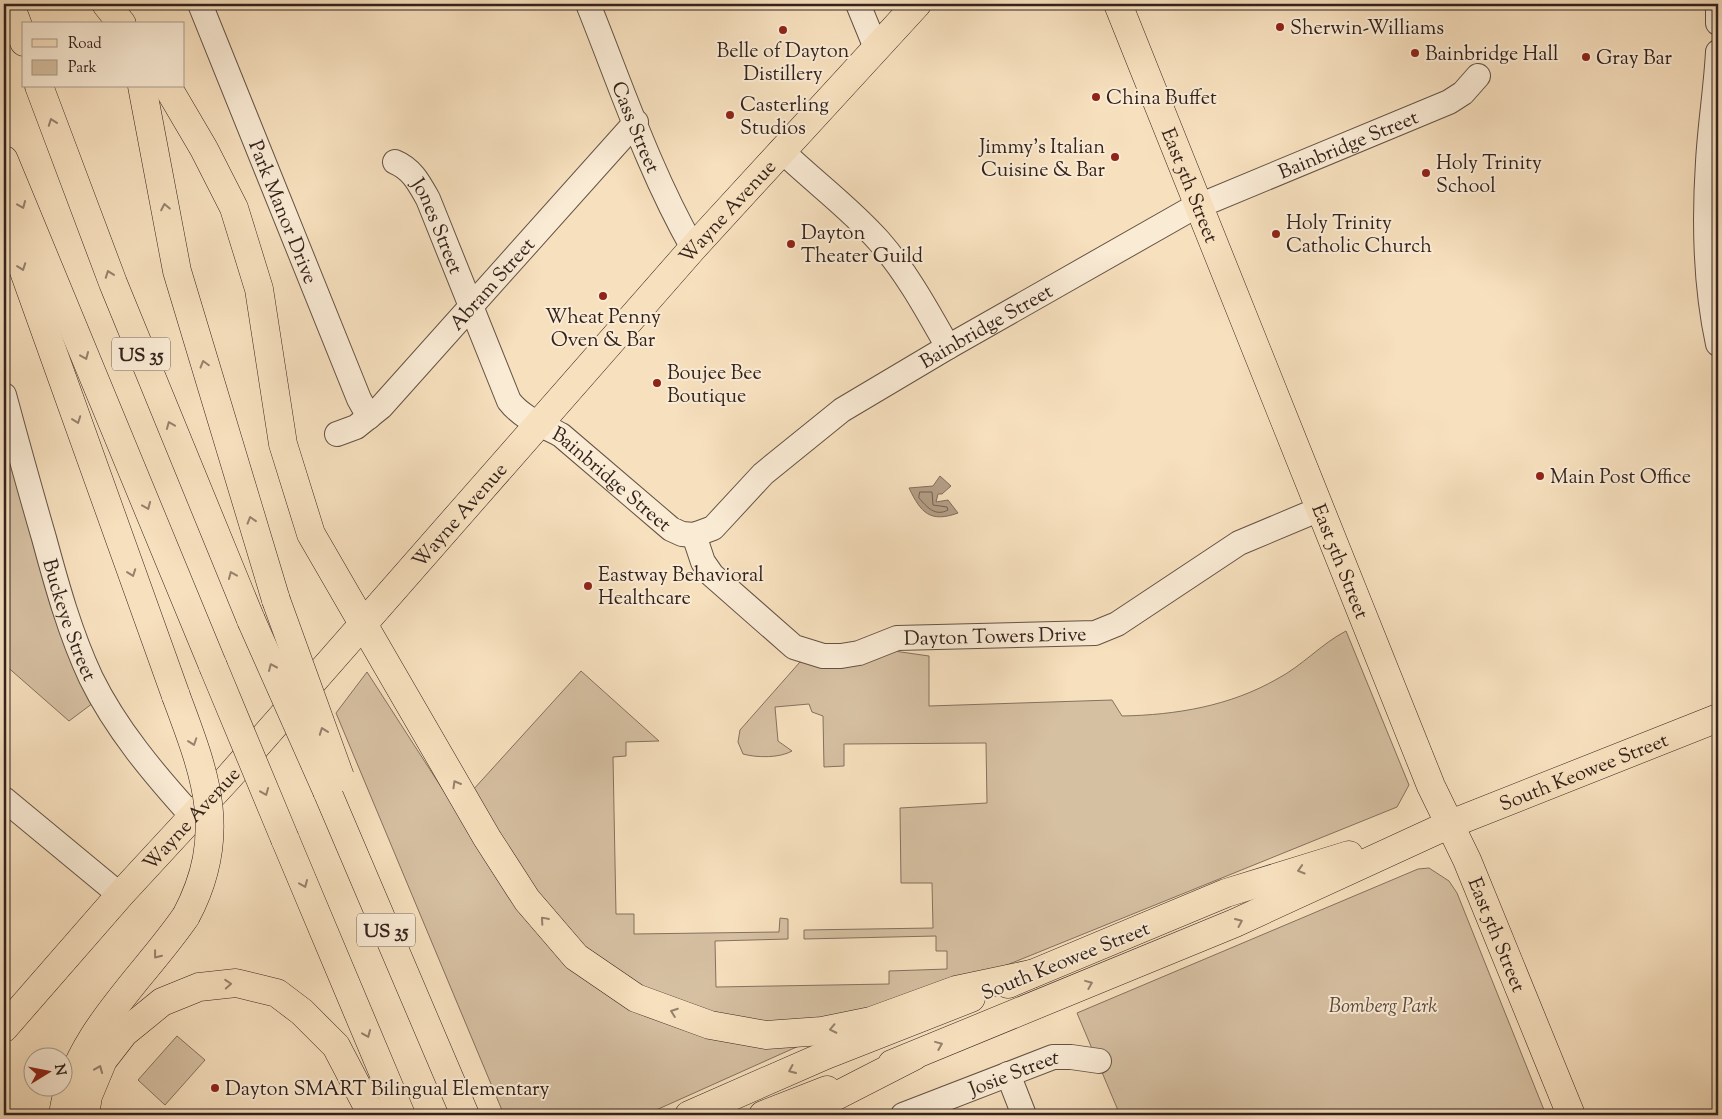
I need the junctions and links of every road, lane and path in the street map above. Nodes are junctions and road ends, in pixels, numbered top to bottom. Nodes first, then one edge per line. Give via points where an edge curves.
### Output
1 (10, 4) edge
2 (106, 4) edge
3 (125, 4) edge
4 (200, 4) edge
5 (588, 4) edge
6 (858, 4) edge
7 (917, 4) edge
8 (1118, 4) edge
9 (1718, 4) edge
10 (120, 22) edge
11 (130, 22) edge
12 (1718, 23) edge
13 (22, 37) edge
14 (876, 48) junction
15 (1718, 52) edge
16 (1478, 76) dead end
17 (40, 88) edge
18 (142, 88) edge
19 (168, 88) edge
20 (636, 122) junction
21 (781, 150) junction
22 (4, 160) edge
23 (395, 162) dead end
24 (1198, 205) junction
25 (4, 222) edge
26 (693, 248) junction
27 (1713, 266) edge
28 (470, 308) junction
29 (1718, 344) edge
30 (948, 347) junction
31 (4, 395) edge
32 (370, 417) junction
33 (539, 425) junction
34 (337, 434) dead end
35 (1320, 509) junction
36 (694, 535) junction
37 (364, 623) junction
38 (1718, 718) edge
39 (333, 784) junction
40 (4, 801) edge
41 (192, 816) junction
42 (1448, 825) junction
43 (120, 895) junction
44 (1031, 974) junction
45 (4, 1028) edge
46 (914, 1056) junction
47 (1099, 1061) dead end
48 (1008, 1074) junction
49 (63, 1115) edge
50 (85, 1115) edge
51 (372, 1115) edge
52 (401, 1115) edge
53 (465, 1115) edge
54 (689, 1115) edge
55 (763, 1115) edge
56 (799, 1115) edge
57 (903, 1115) edge
58 (1024, 1115) edge
59 (1570, 1115) edge

1 - 13 main road
2 - 10 main road
3 - 11 main road
4 - 32 street, Park Manor Drive via 359,400
5 - 20 street, Cass Street
6 - 14 street
7 - 14 main road, Wayne Avenue
8 - 24 main road, East 5th Street
9 - 12 street
14 - 21 main road, Wayne Avenue
15 - 27 street via 1706,213
16 - 24 street, Bainbridge Street via 1463,93 1449,102
39 -> 17 main road, US 35, bridge via 251,620 120,301
39 -> 18 main road, bridge via 177,271
19 - 37 main road via 234,208 259,289 288,462 311,534
20 - 26 street, Cass Street via 675,216
20 - 28 street, Abram Street
21 - 26 main road, Wayne Avenue
21 - 30 street via 883,246 923,303
22 -> 52 main road, US 35, bridge
23 - 28 street, Jones Street via 416,178 428,199
24 - 30 street, Bainbridge Street
24 - 35 main road, East 5th Street
25 -> 49 main road, bridge via 176,696 202,772 210,823 210,846 196,897 186,916 97,1033 76,1068 65,1098
26 - 33 main road, Wayne Avenue
27 - 29 street
28 - 32 street, Abram Street
28 - 33 street, Jones Street via 508,401
30 - 36 street, Bainbridge Street via 835,415 763,474 713,528
31 - 41 street, Buckeye Street via 59,594 88,671 111,714 150,769
32 - 34 street, Abram Street
33 - 36 street, Bainbridge Street via 561,435 671,529
33 - 37 main road, Wayne Avenue
35 - 36 street, Dayton Towers Drive via 1239,543 1117,624 1095,633 897,638 842,656 824,656 794,647 712,575 703,562
35 - 42 main road, East 5th Street
37 - 41 main road, Wayne Avenue
44 -> 37 main road via 956,990 871,1021 822,1032 766,1035 710,1025 636,998 576,957 526,900
38 - 42 main road, South Keowee Street
39 - 53 main road
40 - 43 street
41 - 43 main road, Wayne Avenue
42 -> 44 main road, South Keowee Street via 1226,893
46 -> 42 main road, South Keowee Street via 1235,923
42 - 59 main road, East 5th Street via 1467,860
43 - 45 main road, Wayne Avenue
44 -> 54 main road, South Keowee Street via 826,1055
46 - 55 main road, South Keowee Street
46 - 56 main road
47 - 48 street, Josie Street via 1053,1058
48 - 57 street, Josie Street
48 - 58 street
50 -> 51 main road via 88,1096 103,1060 124,1033 162,1002 199,987 236,983 277,993 302,1012 336,1046

